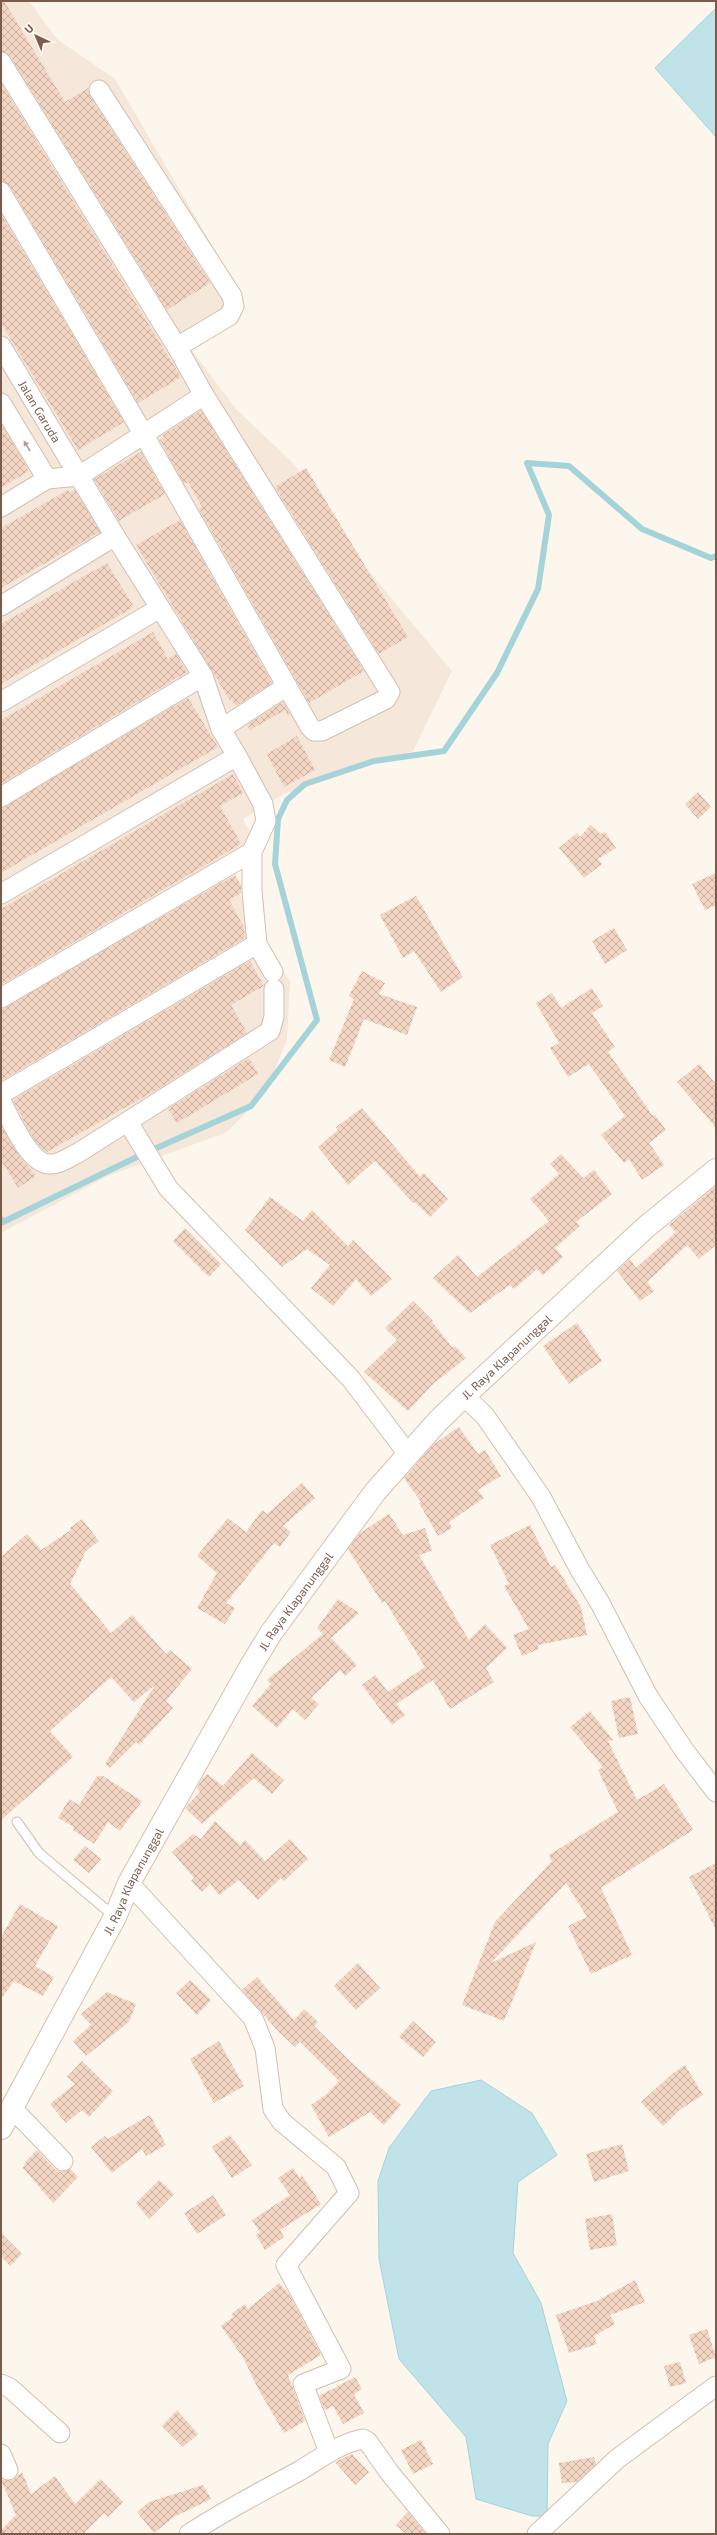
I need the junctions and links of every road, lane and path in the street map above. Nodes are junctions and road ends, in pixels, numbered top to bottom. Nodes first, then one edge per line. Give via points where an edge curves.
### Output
1 (1, 62) edge
2 (99, 90) dead end
3 (1, 192) edge
4 (1, 346) edge
5 (177, 347) junction
6 (204, 395) junction
7 (1, 404) edge
8 (144, 434) junction
9 (79, 476) junction
10 (47, 479) junction
11 (1, 507) edge
12 (115, 536) junction
13 (1, 606) edge
14 (160, 608) junction
15 (203, 676) junction
16 (287, 686) junction
17 (1, 702) edge
18 (221, 729) junction
19 (237, 756) junction
20 (1, 797) edge
21 (252, 852) junction
22 (1, 894) edge
23 (257, 944) junction
24 (1, 998) edge
25 (1, 1094) edge
26 (1, 1101) edge
27 (128, 1122) junction
28 (716, 1170) edge
29 (464, 1396) junction
30 (408, 1454) junction
31 (716, 1792) edge
32 (17, 1822) dead end
33 (129, 1883) junction
34 (115, 1917) junction
35 (12, 2108) junction
36 (1, 2128) edge
37 (63, 2161) dead end
38 (1, 2384) edge
39 (716, 2386) edge
40 (60, 2433) dead end
41 (329, 2452) junction
42 (189, 2534) edge
43 (440, 2534) edge
44 (537, 2534) edge

1 - 5 street
2 - 5 street via 232,296 234,306 229,316
3 - 8 street
4 - 9 street, Jalan Garuda
5 - 6 street
6 - 8 street
6 - 16 street via 390,692 386,699 322,731 314,731
10 -> 7 street
8 - 9 street
8 - 16 street
9 - 10 street
9 - 12 street, Jalan Garuda
10 - 11 street
12 - 13 street
12 - 14 street, Jalan Garuda
14 - 15 street, Jalan Garuda
14 - 17 street
15 - 18 street, Jalan Garuda
15 - 20 street
16 - 18 street
18 - 19 street, Jalan Garuda
19 - 21 street, Jalan Garuda via 263,804 266,821
19 - 22 street
21 - 23 street via 252,891
21 - 24 street
23 - 25 street
23 - 27 street via 273,981 274,1017 270,1031
26 - 27 street via 28,1150 38,1160 48,1164 66,1160
27 - 30 street via 168,1188 351,1379
28 - 29 street, Jl. Raya Klapanunggal via 646,1227
29 - 30 street, Jl. Raya Klapanunggal
29 - 31 street via 485,1416 541,1497 648,1696
30 - 33 street, Jl. Raya Klapanunggal via 375,1492 271,1633
32 - 34 lane via 39,1854
33 - 34 street, Jl. Raya Klapanunggal
33 - 41 street via 253,2018 266,2048 274,2109 282,2122 336,2167 349,2193 286,2265 341,2369 303,2384
34 - 35 street, Jl. Raya Klapanunggal
35 - 36 street, Jl. Raya Klapanunggal
35 - 37 street
38 - 40 street via 10,2388
39 - 44 street via 616,2459
41 - 42 street via 226,2510
41 - 43 street via 350,2442 363,2439 368,2442

